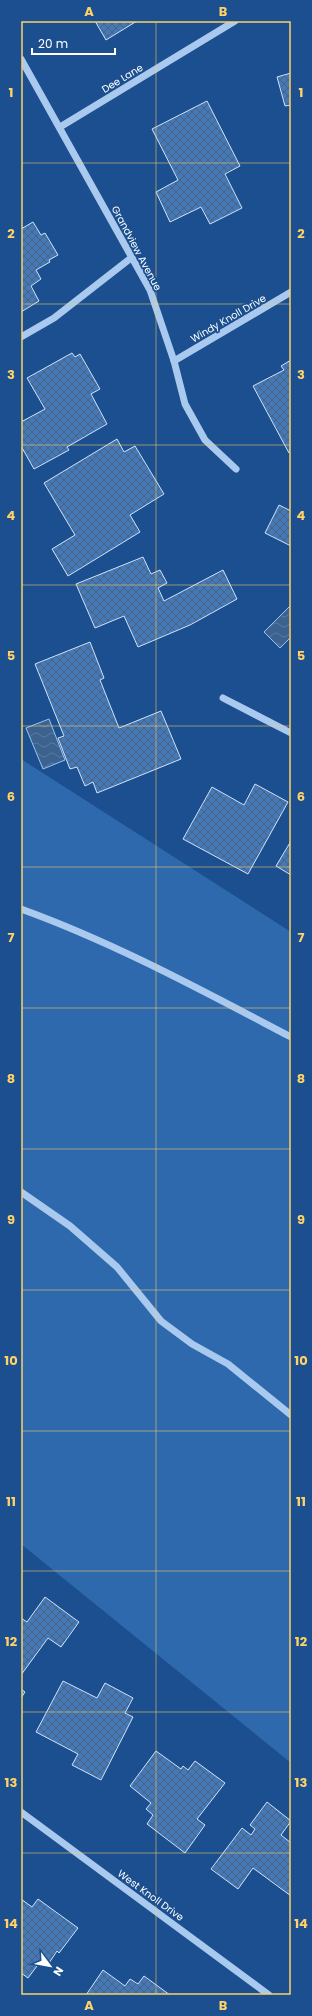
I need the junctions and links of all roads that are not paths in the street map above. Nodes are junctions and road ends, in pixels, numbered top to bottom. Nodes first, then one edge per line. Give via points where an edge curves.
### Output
1 (235, 21) edge
2 (21, 59) edge
3 (60, 128) junction
4 (131, 258) junction
5 (291, 292) edge
6 (21, 337) edge
7 (174, 361) junction
8 (236, 469) dead end
9 (224, 698) dead end
10 (291, 733) edge
11 (21, 910) edge
12 (291, 1037) edge
13 (21, 1192) edge
14 (291, 1415) edge
15 (21, 1812) edge
16 (269, 1995) edge

1 - 3 street, Dee Lane
2 - 3 street, Grandview Avenue
3 - 4 street, Grandview Avenue
4 - 6 street via 54,318
4 - 7 street, Grandview Avenue via 150,290
5 - 7 street, Windy Knoll Drive
7 - 8 street, Grandview Avenue via 185,404 205,440
9 - 10 street
11 - 12 street via 72,928
13 - 14 street via 70,1226 117,1267 161,1321 192,1344 228,1364
15 - 16 street, West Knoll Drive

